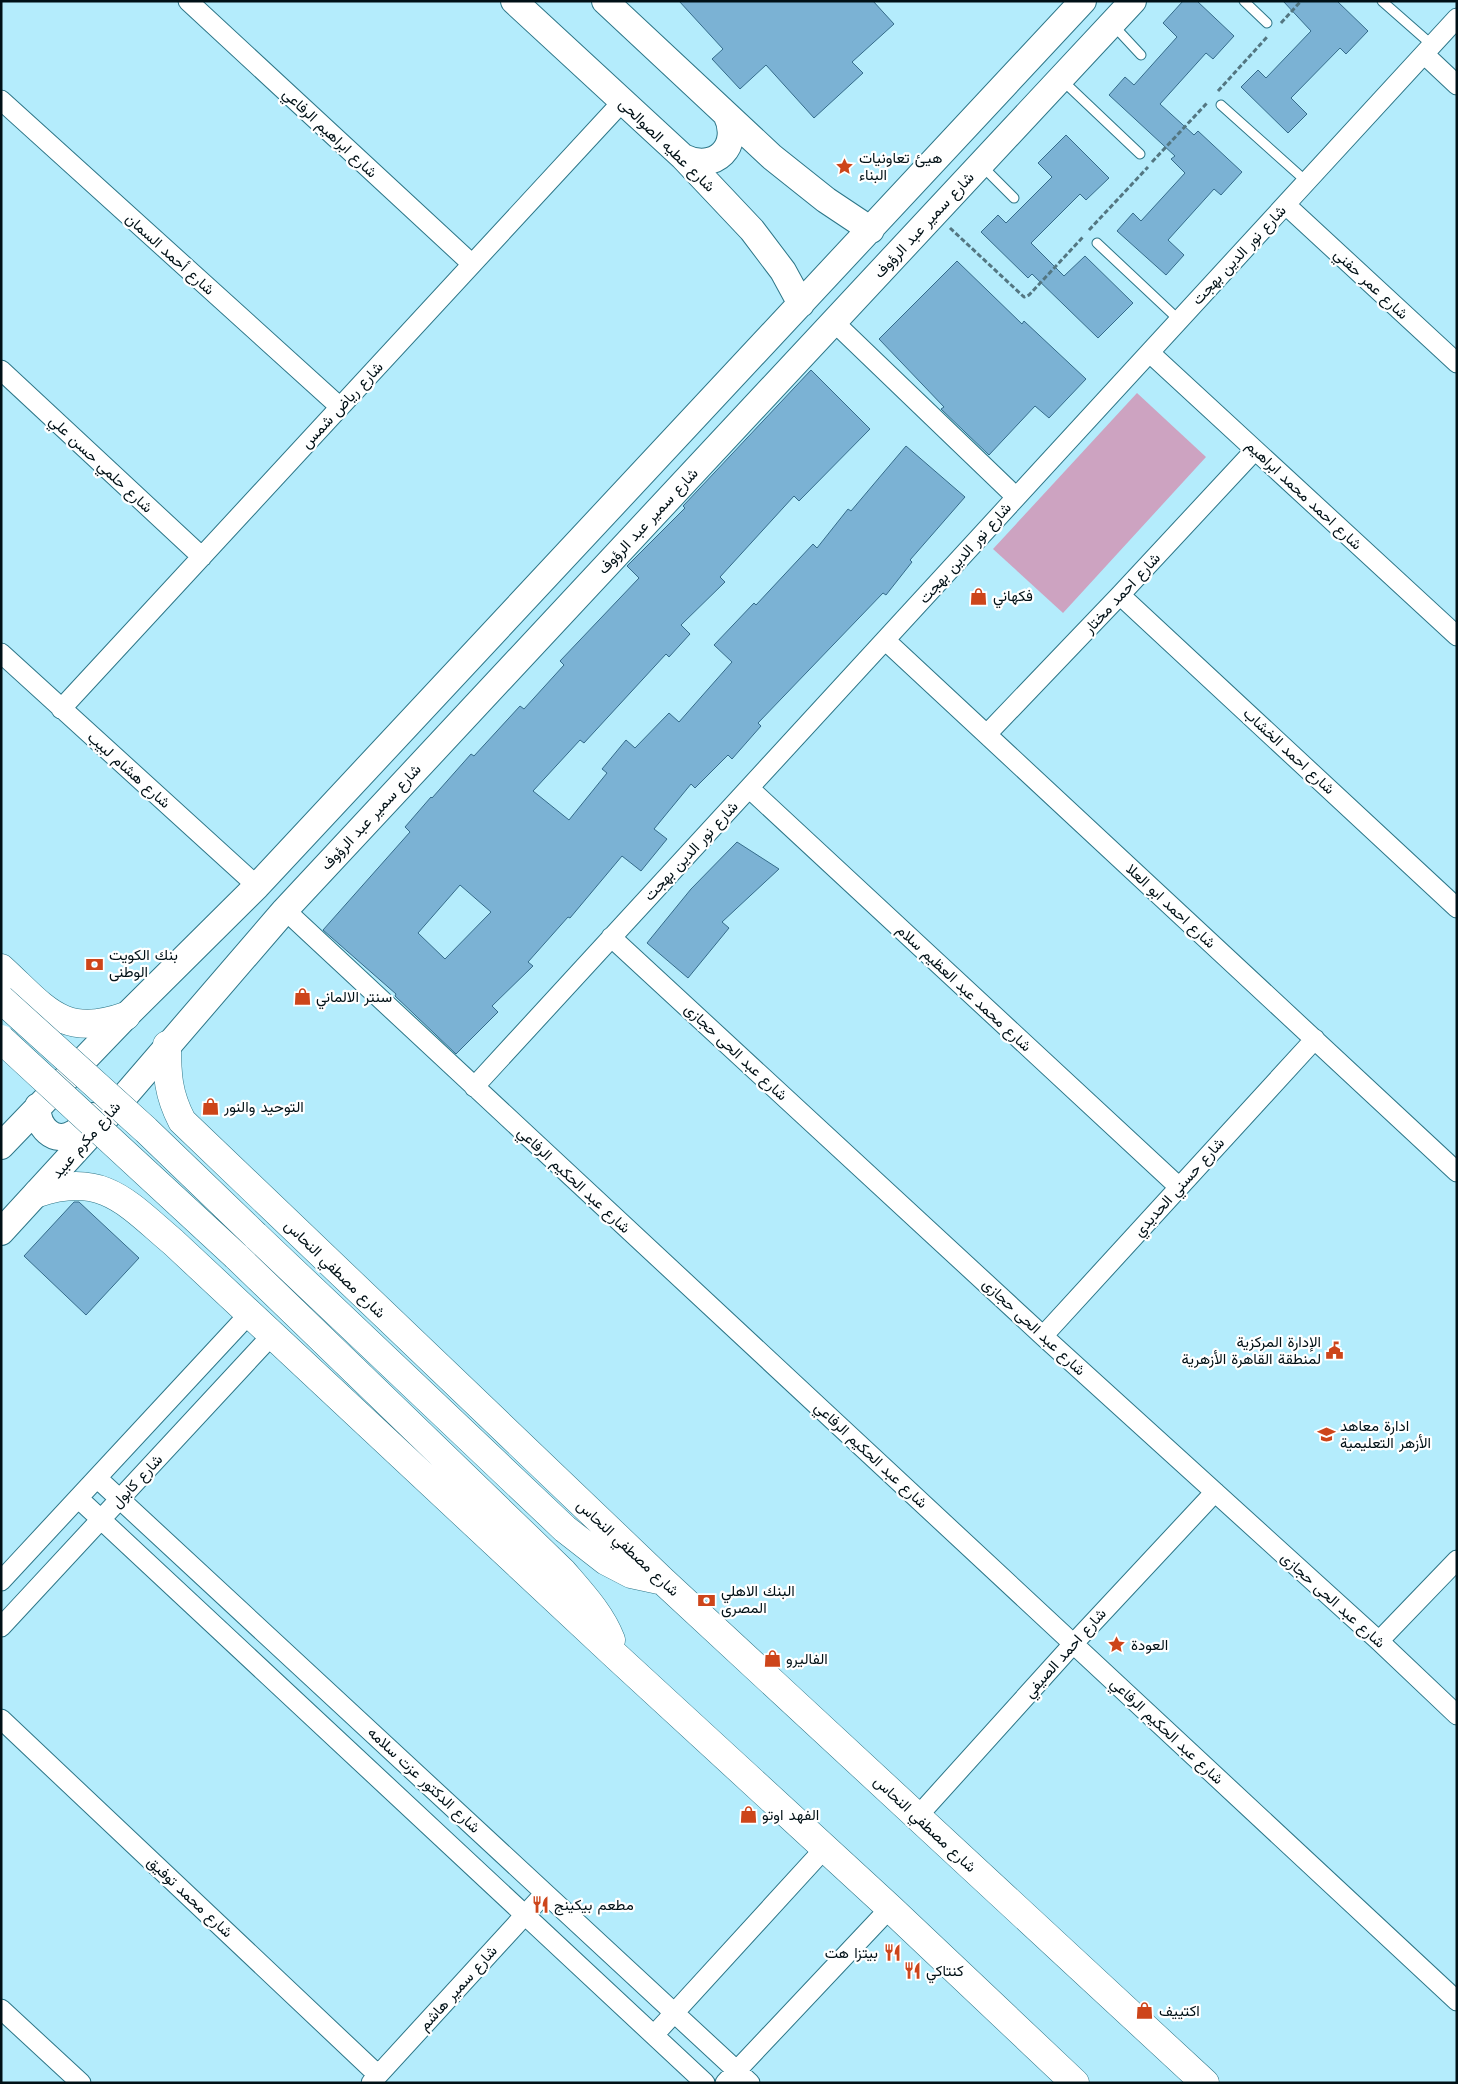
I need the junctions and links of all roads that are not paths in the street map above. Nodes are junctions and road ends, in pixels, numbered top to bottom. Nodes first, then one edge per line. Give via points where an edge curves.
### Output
1 (188, 1) edge
2 (514, 1) edge
3 (605, 1) edge
4 (1133, 1) edge
5 (1244, 1) edge
6 (1382, 1) edge
7 (1076, 4) edge
8 (1457, 18) edge
9 (1267, 23) dead end
10 (1112, 24) junction
11 (1428, 50) junction
12 (1141, 54) dead end
13 (1061, 79) junction
14 (1457, 85) edge
15 (1, 100) edge
16 (622, 102) junction
17 (1221, 105) dead end
18 (726, 114) junction
19 (1140, 154) dead end
20 (683, 157) junction
21 (981, 165) junction
22 (1306, 182) junction
23 (1014, 198) dead end
24 (1286, 205) junction
25 (871, 230) junction
26 (1097, 243) dead end
27 (472, 264) junction
28 (801, 304) junction
29 (1179, 320) junction
30 (834, 322) junction
31 (1150, 353) junction
32 (1457, 363) edge
33 (1, 370) edge
34 (340, 408) junction
35 (1255, 450) junction
36 (1016, 497) junction
37 (202, 557) junction
38 (1120, 595) junction
39 (1457, 636) edge
40 (885, 640) junction
41 (1, 653) edge
42 (62, 709) junction
43 (987, 734) junction
44 (749, 788) junction
45 (257, 886) junction
46 (1457, 908) edge
47 (285, 910) junction
48 (612, 938) junction
49 (2, 973) edge
50 (1, 999) edge
51 (126, 1016) junction
52 (1314, 1039) junction
53 (1, 1040) edge
54 (167, 1045) junction
55 (474, 1087) junction
56 (38, 1106) junction
57 (111, 1112) junction
58 (1, 1146) edge
59 (1457, 1172) edge
60 (234, 1173) junction
61 (1179, 1187) junction
62 (38, 1193) junction
63 (1, 1204) edge
64 (2, 1231) edge
65 (173, 1242) junction
66 (249, 1314) junction
67 (272, 1335) junction
68 (1043, 1336) junction
69 (97, 1478) junction
70 (1215, 1492) junction
71 (78, 1498) junction
72 (120, 1499) junction
73 (100, 1520) junction
74 (1457, 1560) edge
75 (1, 1581) edge
76 (662, 1581) junction
77 (1, 1627) edge
78 (1379, 1641) junction
79 (1074, 1643) junction
80 (616, 1656) junction
81 (1457, 1716) edge
82 (1, 1719) edge
83 (917, 1817) junction
84 (825, 1848) junction
85 (545, 1893) junction
86 (890, 1908) junction
87 (525, 1915) junction
88 (1457, 2001) edge
89 (1, 2009) edge
90 (674, 2013) junction
91 (654, 2035) junction
92 (1170, 2050) junction
93 (375, 2079) edge
94 (737, 2079) edge
95 (1068, 2079) edge
96 (81, 2083) edge
97 (705, 2083) edge
98 (1175, 2083) edge
99 (1205, 2083) edge

1 - 27 street, شارع ابراهيم الرفاعي
2 - 16 street, شارع عطيه الصوالحى
3 - 18 street
4 - 10 street, شارع سمير عبد الرؤوف
5 - 9 lane
6 - 11 lane
7 - 25 street
8 - 11 street, شارع نور الدين بهجت
10 - 12 lane
10 - 13 street, شارع سمير عبد الرؤوف
11 - 14 street
11 - 22 street, شارع نور الدين بهجت
13 - 19 lane
13 - 21 street, شارع سمير عبد الرؤوف
15 - 34 street, شارع أحمد السمان
16 - 20 street, شارع عطيه الصوالحى
16 - 27 street, شارع رياض شمس
17 - 22 lane
18 - 20 street via 731,122 730,141 719,156 701,163
18 - 25 street via 797,178
20 - 28 street, شارع عطيه الصوالحى via 769,250
21 - 23 lane
21 - 30 street, شارع سمير عبد الرؤوف
22 - 24 street, شارع نور الدين بهجت
24 - 29 street, شارع نور الدين بهجت
24 - 32 street, شارع عمر حفني
25 - 28 street
26 - 29 lane
27 - 34 street, شارع رياض شمس
28 - 45 street
29 - 31 street, شارع نور الدين بهجت
30 - 36 street
30 - 47 street, شارع سمير عبد الرؤوف
31 - 35 street, شارع احمد محمد ابراهيم
31 - 36 street, شارع نور الدين بهجت
33 - 37 street, شارع حلمي حسن علي
34 - 37 street, شارع رياض شمس
35 - 38 street, شارع احمد مختار
35 - 39 street, شارع احمد محمد ابراهيم
36 - 40 street, شارع نور الدين بهجت
37 - 42 street, شارع رياض شمس
38 - 43 street, شارع احمد مختار
38 - 46 street, شارع احمد الخشاب
40 - 43 street, شارع احمد ابو العلا
40 - 44 street, شارع نور الدين بهجت
41 - 42 street, شارع هشام لبيب
42 - 45 street, شارع هشام لبيب
43 - 52 street, شارع احمد ابو العلا
44 - 48 street, شارع نور الدين بهجت
44 - 61 street, شارع محمد عبد العظيم سلام
45 - 51 street
47 - 54 street, شارع سمير عبد الرؤوف
47 - 55 street, شارع عبد الحكيم الرفاعي
48 - 55 street, شارع نور الدين بهجت
48 - 68 street, شارع عبد الحى حجازى
49 - 51 main road via 46,1009 69,1022 95,1025
50 - 76 main road, bridge via 146,1130 565,1529 606,1561 631,1574
51 - 56 street
52 - 59 street, شارع احمد ابو العلا
52 - 61 street, شارع حسني الحديدي
53 - 80 main road, bridge via 236,1256 562,1572 606,1627
54 - 57 street, شارع مكرم عبيد
54 - 60 main road, شارع مصطفي النحاس via 169,1091 182,1121
55 - 79 street, شارع عبد الحكيم الرفاعي
56 - 57 street via 39,1122 44,1129 58,1136 74,1133 98,1111
56 - 58 street
57 - 62 street, شارع مكرم عبيد
60 - 65 main road via 203,1178 181,1193 170,1216
60 - 76 main road, شارع مصطفي النحاس
61 - 68 street, شارع حسني الحديدي
62 - 64 street, شارع مكرم عبيد
62 - 65 main road via 72,1186 107,1191 120,1197
63 - 64 street via 5,1217
65 - 66 main road
66 - 67 main road
66 - 69 street, شارع كابول
67 - 72 street, شارع كابول
67 - 80 main road
68 - 70 street, شارع عبد الحى حجازى
69 - 71 street, شارع كابول
69 - 72 street, شارع الدكتور عزت سلامه
70 - 78 street, شارع عبد الحى حجازى
70 - 79 street, شارع احمد الصيفي
71 - 73 street, شارع الدكتور عزت سلامه
71 - 75 street, شارع كابول
72 - 73 street, شارع كابول
72 - 85 street, شارع الدكتور عزت سلامه
73 - 77 street, شارع كابول
73 - 87 street, شارع الدكتور عزت سلامه
74 - 78 street
76 - 83 main road, شارع مصطفي النحاس
78 - 81 street, شارع عبد الحى حجازى
79 - 83 street, شارع احمد الصيفي
79 - 88 street, شارع عبد الحكيم الرفاعي
80 - 84 main road
82 - 93 street, شارع محمد توفيق
83 - 92 main road, شارع مصطفي النحاس
84 - 86 main road
84 - 90 street
85 - 87 street, شارع سمير هاشم
85 - 90 street, شارع الدكتور عزت سلامه
86 - 94 street
86 - 95 main road
87 - 91 street, شارع الدكتور عزت سلامه
87 - 93 street, شارع سمير هاشم
89 - 96 street
90 - 91 street
90 - 94 street, شارع الدكتور عزت سلامه
91 - 97 street, شارع الدكتور عزت سلامه
92 - 98 main road
92 - 99 main road, شارع مصطفي النحاس

